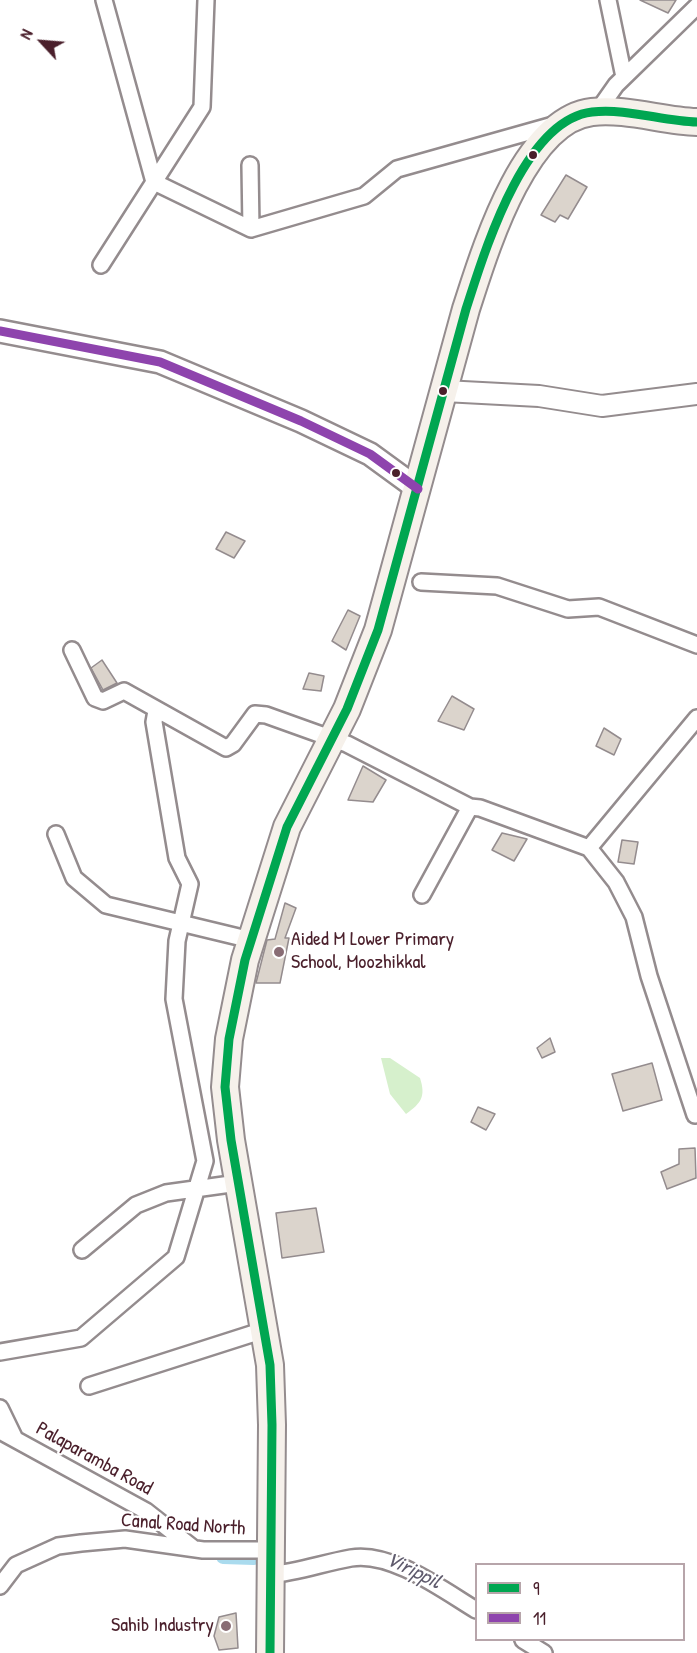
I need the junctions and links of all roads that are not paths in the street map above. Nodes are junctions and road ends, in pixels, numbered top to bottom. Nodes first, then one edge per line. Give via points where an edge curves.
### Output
1 (104, 0) edge
2 (207, 0) edge
3 (608, 0) edge
4 (697, 6) edge
5 (624, 77) junction
6 (597, 112) junction
7 (697, 122) edge
8 (562, 124) junction
9 (250, 165) dead end
10 (154, 182) junction
11 (251, 229) junction
12 (101, 265) dead end
13 (0, 331) edge
14 (444, 391) junction
15 (697, 394) edge
16 (418, 489) junction
17 (421, 582) dead end
18 (697, 645) edge
19 (72, 650) dead end
20 (156, 711) junction
21 (697, 718) edge
22 (331, 740) junction
23 (470, 807) junction
24 (56, 834) dead end
25 (589, 849) junction
26 (423, 895) dead end
27 (181, 922) junction
28 (251, 940) junction
29 (695, 1115) dead end
30 (238, 1183) junction
31 (197, 1188) junction
32 (82, 1250) dead end
33 (264, 1330) junction
34 (0, 1352) edge
35 (89, 1386) dead end
36 (0, 1408) edge
37 (0, 1431) edge
38 (15, 1439) junction
39 (195, 1549) junction
40 (270, 1550) junction
41 (269, 1575) junction
42 (0, 1586) edge
43 (475, 1609) edge
44 (525, 1641) edge
45 (270, 1653) edge
46 (544, 1653) edge

1 - 10 street
2 - 10 street via 202,107
3 - 5 street
4 - 5 street
5 - 6 street
6 - 7 highway
6 - 8 highway
8 - 11 street via 397,169 364,196
8 - 14 highway via 548,134 530,158 506,205 469,300
9 - 11 street
10 - 11 street
10 - 12 street
13 - 16 main road via 160,362 370,454
14 - 15 street via 539,396 602,406
14 - 16 highway
16 - 22 highway via 378,630
17 - 18 street via 496,586 568,609 599,607
19 - 20 street via 95,698 103,701 124,692
20 - 22 street via 226,748 255,714
20 - 27 street via 154,722 177,858 190,884
21 - 25 street
22 - 23 street via 347,744
22 - 28 highway via 287,827
23 - 25 street
23 - 26 street
24 - 27 street via 74,878 106,905
25 - 29 street via 616,882 634,917 649,976
27 - 28 street
27 - 31 street via 174,999 205,1161
28 - 30 highway via 229,1039 225,1087
30 - 31 street
30 - 33 highway
31 - 32 street via 166,1193 136,1205
31 - 34 street via 176,1257 81,1338
33 - 35 street
33 - 40 highway via 270,1365 272,1425
36 - 38 street
37 - 38 street, Palaparamba Road
38 - 39 street, Palaparamba Road via 146,1511
39 - 40 street, Canal Road North
39 - 42 street, Canal Road North via 125,1539 58,1546 16,1565
40 - 41 highway
41 - 43 street via 352,1558 371,1558 398,1565
41 - 45 highway
44 - 46 street

